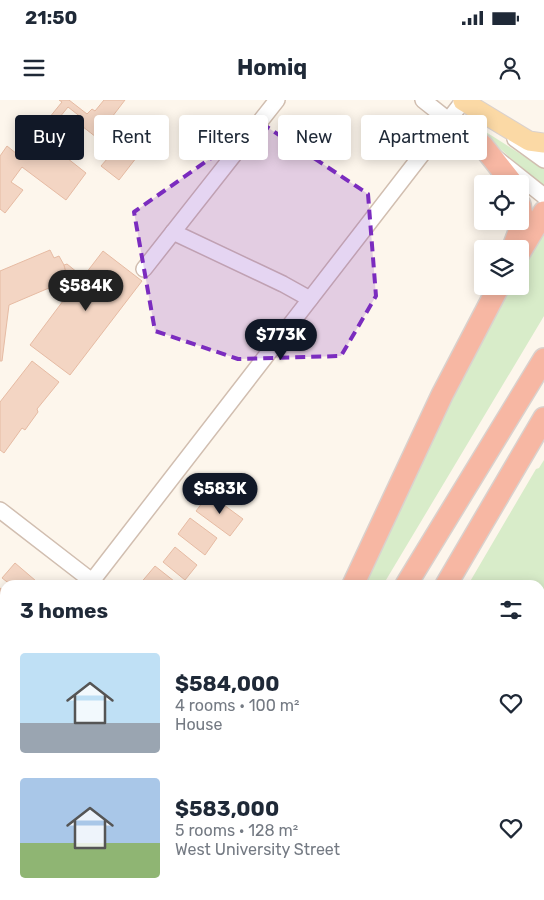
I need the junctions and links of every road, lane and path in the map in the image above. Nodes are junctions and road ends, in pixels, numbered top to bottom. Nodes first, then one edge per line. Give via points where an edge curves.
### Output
1 (277, 100) edge
2 (423, 100) edge
3 (463, 100) edge
4 (442, 115) edge
5 (452, 115) edge
6 (544, 143) edge
7 (487, 150) edge
8 (487, 152) edge
9 (418, 160) edge
10 (544, 160) edge
11 (506, 175) edge
12 (544, 196) edge
13 (544, 212) edge
14 (173, 232) junction
15 (527, 240) edge
16 (144, 269) dead end
17 (493, 295) edge
18 (310, 299) junction
19 (544, 359) edge
20 (544, 418) edge
21 (0, 510) edge
22 (88, 580) edge
23 (96, 580) edge
24 (356, 580) edge
25 (409, 580) edge
26 (449, 580) edge

1 - 14 street
2 - 4 street
3 - 5 street
3 - 6 main road via 529,141
3 - 10 street
7 - 12 street
8 - 11 highway
9 - 18 street
13 - 15 highway
14 - 16 street
14 - 18 street
17 - 24 highway via 442,395
18 - 23 street
19 - 25 highway
20 - 26 highway
21 - 22 street

